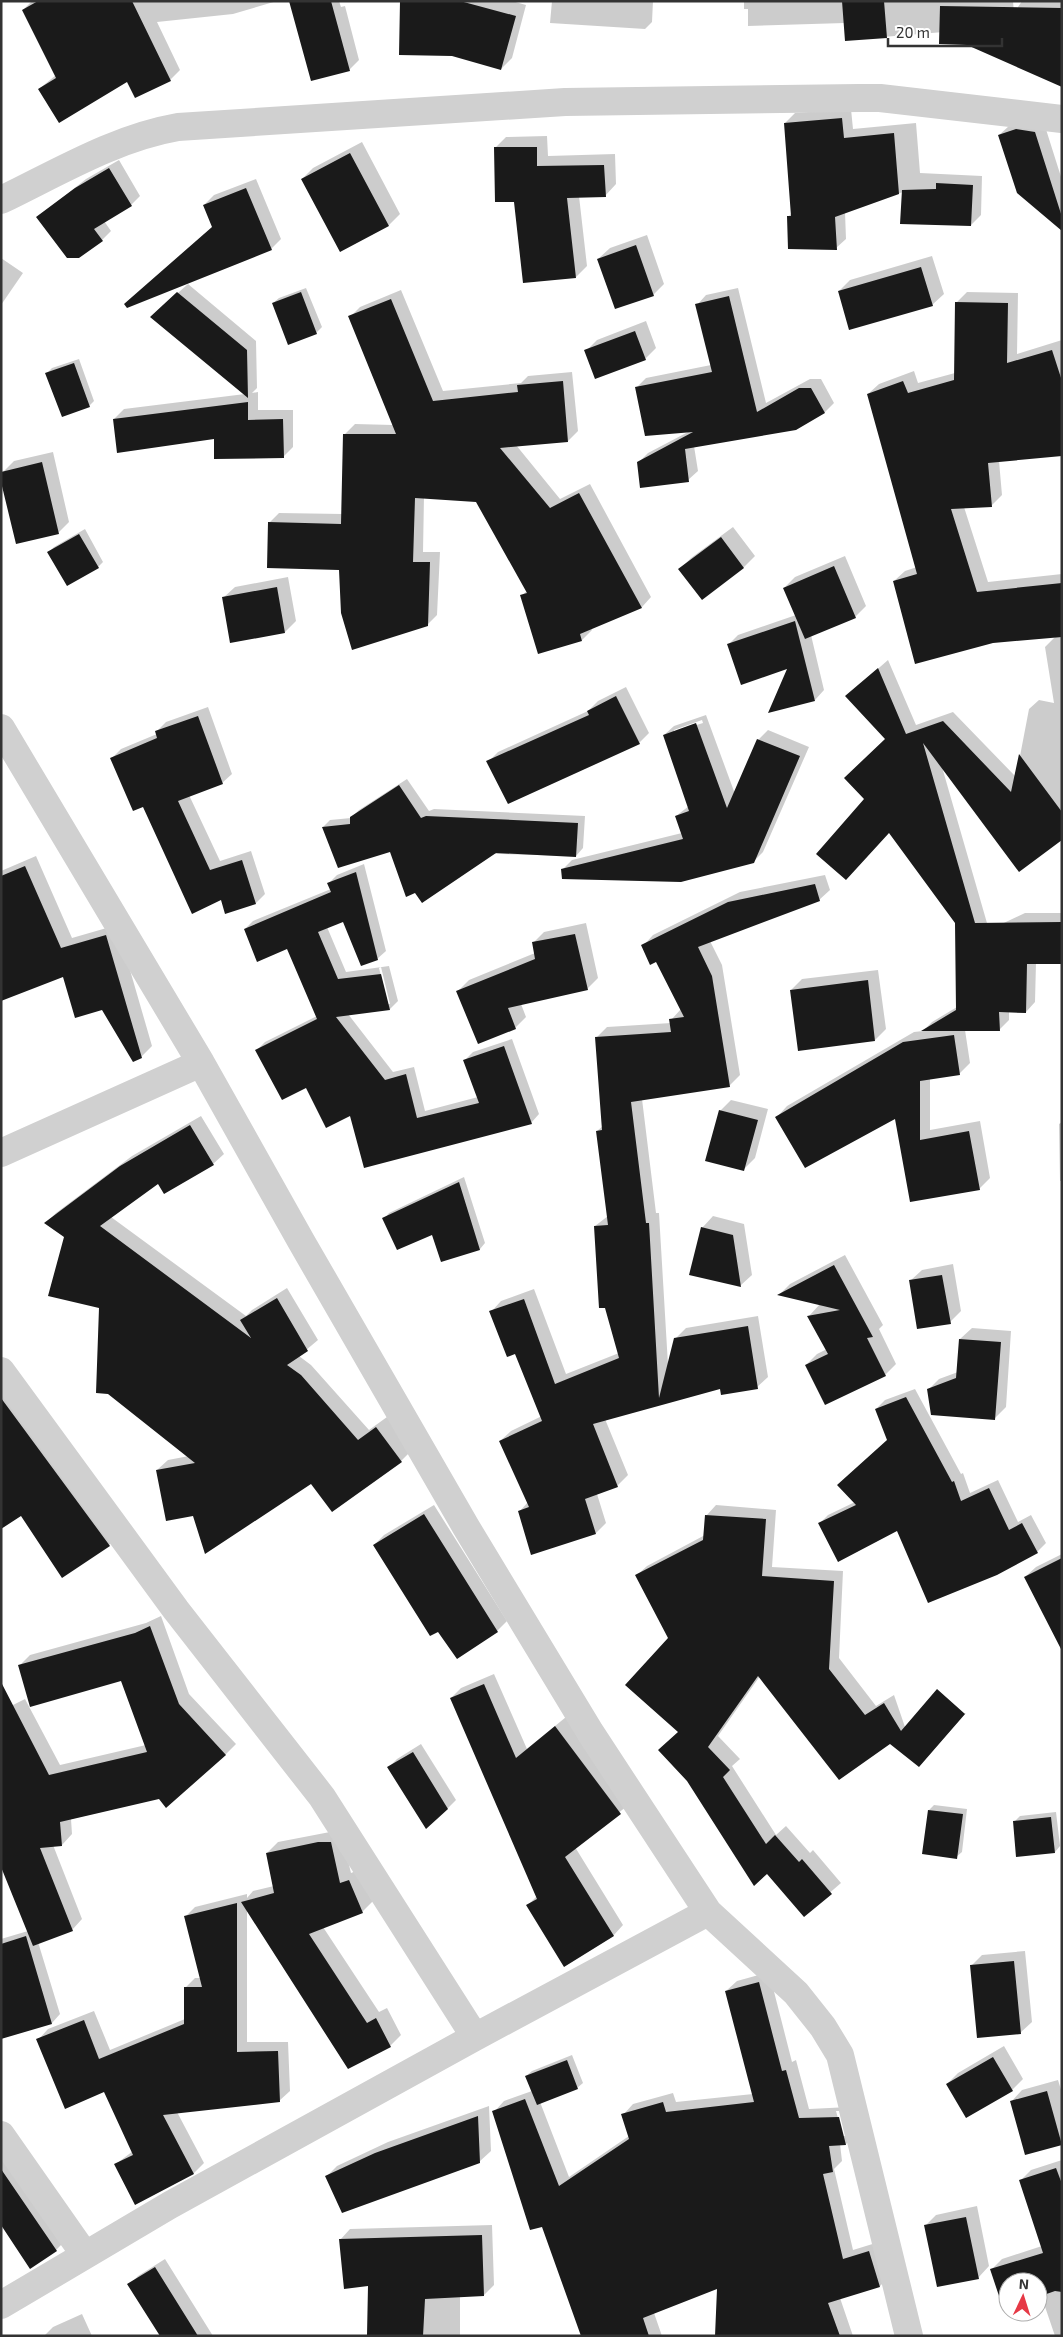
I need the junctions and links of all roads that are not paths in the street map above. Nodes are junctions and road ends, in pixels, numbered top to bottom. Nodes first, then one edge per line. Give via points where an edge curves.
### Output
1 (1062, 119) edge
2 (1, 200) edge
3 (1, 728) edge
4 (201, 1062) junction
5 (1, 1153) edge
6 (1, 1371) edge
7 (708, 1912) junction
8 (475, 2037) junction
9 (1, 2135) edge
10 (85, 2255) junction
11 (1, 2304) edge
12 (910, 2336) edge

1 - 2 street via 859,98 564,102 178,127 126,140
3 - 4 street
4 - 5 street
4 - 7 street via 471,1536 590,1732
6 - 8 street via 176,1610 322,1797
7 - 8 street
7 - 12 street via 796,1993 824,2026 840,2055
8 - 10 street
9 - 10 street
10 - 11 street

